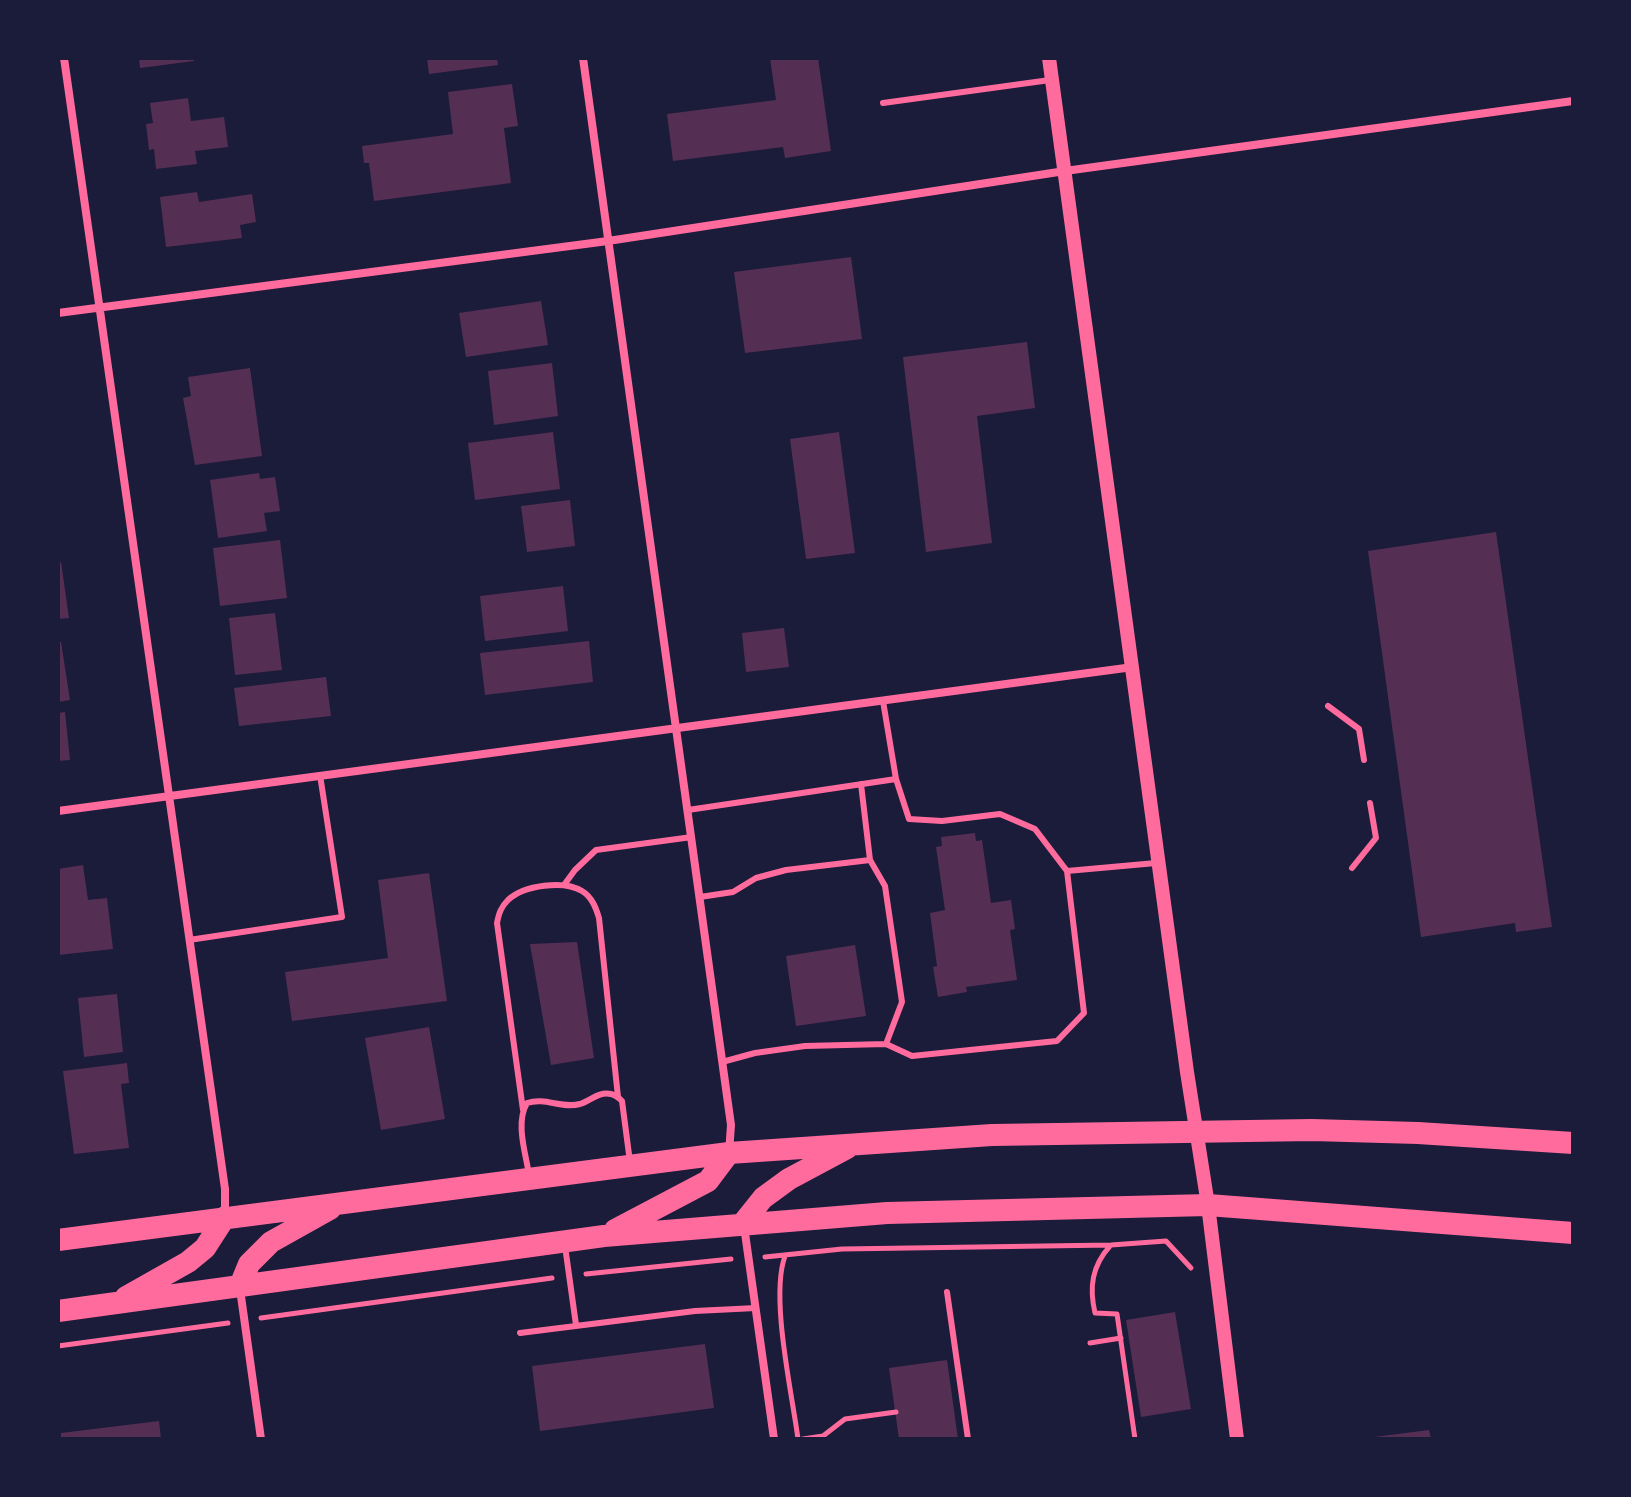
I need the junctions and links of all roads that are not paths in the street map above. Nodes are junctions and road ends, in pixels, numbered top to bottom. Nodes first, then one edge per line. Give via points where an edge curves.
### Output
1 (64, 58) edge
2 (583, 58) edge
3 (1049, 58) edge
4 (1052, 80) junction
5 (1573, 101) edge
6 (883, 103) dead end
7 (1065, 171) junction
8 (608, 241) junction
9 (100, 307) junction
10 (58, 313) edge
11 (1134, 667) junction
12 (883, 701) junction
13 (1328, 706) dead end
14 (677, 729) junction
15 (1364, 760) dead end
16 (320, 775) junction
17 (896, 779) junction
18 (861, 784) junction
19 (167, 796) junction
20 (1370, 803) dead end
21 (688, 810) junction
22 (58, 811) edge
23 (692, 837) junction
24 (870, 860) junction
25 (1160, 863) junction
26 (1352, 868) dead end
27 (1067, 871) junction
28 (564, 885) junction
29 (700, 897) junction
30 (189, 940) junction
31 (886, 1044) junction
32 (722, 1062) junction
33 (618, 1097) junction
34 (523, 1110) junction
35 (1196, 1131) junction
36 (1573, 1143) edge
37 (855, 1144) junction
38 (729, 1153) junction
39 (630, 1166) junction
40 (529, 1178) junction
41 (341, 1202) junction
42 (1208, 1205) junction
43 (225, 1217) junction
44 (743, 1223) junction
45 (1573, 1233) edge
46 (604, 1236) junction
47 (58, 1240) edge
48 (564, 1241) junction
49 (240, 1286) junction
50 (947, 1292) dead end
51 (114, 1303) junction
52 (756, 1308) junction
53 (58, 1311) edge
54 (576, 1325) junction
55 (520, 1333) dead end
56 (261, 1439) edge
57 (774, 1439) edge
58 (968, 1439) edge
59 (1237, 1439) edge

1 - 9 street
2 - 8 street
3 - 4 street
4 - 6 lane
4 - 7 street
5 - 7 street
7 - 8 street
7 - 11 street
8 - 9 street
8 - 14 street
9 - 10 street
9 - 19 street
11 - 12 street
11 - 25 street
12 - 14 street
12 - 17 lane
13 - 15 lane via 1359,729
14 - 16 street
14 - 21 street
16 - 19 street
16 - 30 lane via 342,917
17 - 18 lane
17 - 27 lane via 909,819 1000,814 1035,829
18 - 21 lane
18 - 24 lane
19 - 22 street
19 - 30 street
20 - 26 lane via 1376,838
21 - 23 street
23 - 28 lane via 596,850
23 - 29 street
24 - 29 lane via 786,870 756,878 733,892
24 - 31 lane via 885,886 902,1002
25 - 27 lane
25 - 35 street
27 - 31 lane via 1084,1013 1057,1041 912,1056
28 - 33 lane via 584,891 599,918
28 - 34 lane via 510,897 497,923
29 - 32 street
30 - 43 street
31 - 32 lane via 805,1046
32 - 38 street via 731,1125
33 - 34 lane via 601,1094 567,1106 542,1100 527,1103
33 - 39 lane
34 - 40 lane
35 - 36 highway via 1418,1133
35 - 37 highway
35 - 42 street
37 - 38 highway
37 - 44 highway via 789,1179 763,1198
38 - 39 highway
38 - 46 highway via 708,1181
39 - 40 highway
40 - 41 highway
41 - 43 highway
41 - 49 highway via 271,1242 249,1264
42 - 44 highway via 887,1213
42 - 45 highway
42 - 59 street
43 - 47 highway
43 - 51 highway via 205,1248 188,1262
44 - 46 highway
44 - 52 street
46 - 48 highway
48 - 49 highway
48 - 54 lane
49 - 51 highway
49 - 56 street
50 - 58 lane
51 - 53 highway
52 - 54 lane
52 - 57 street
54 - 55 lane

